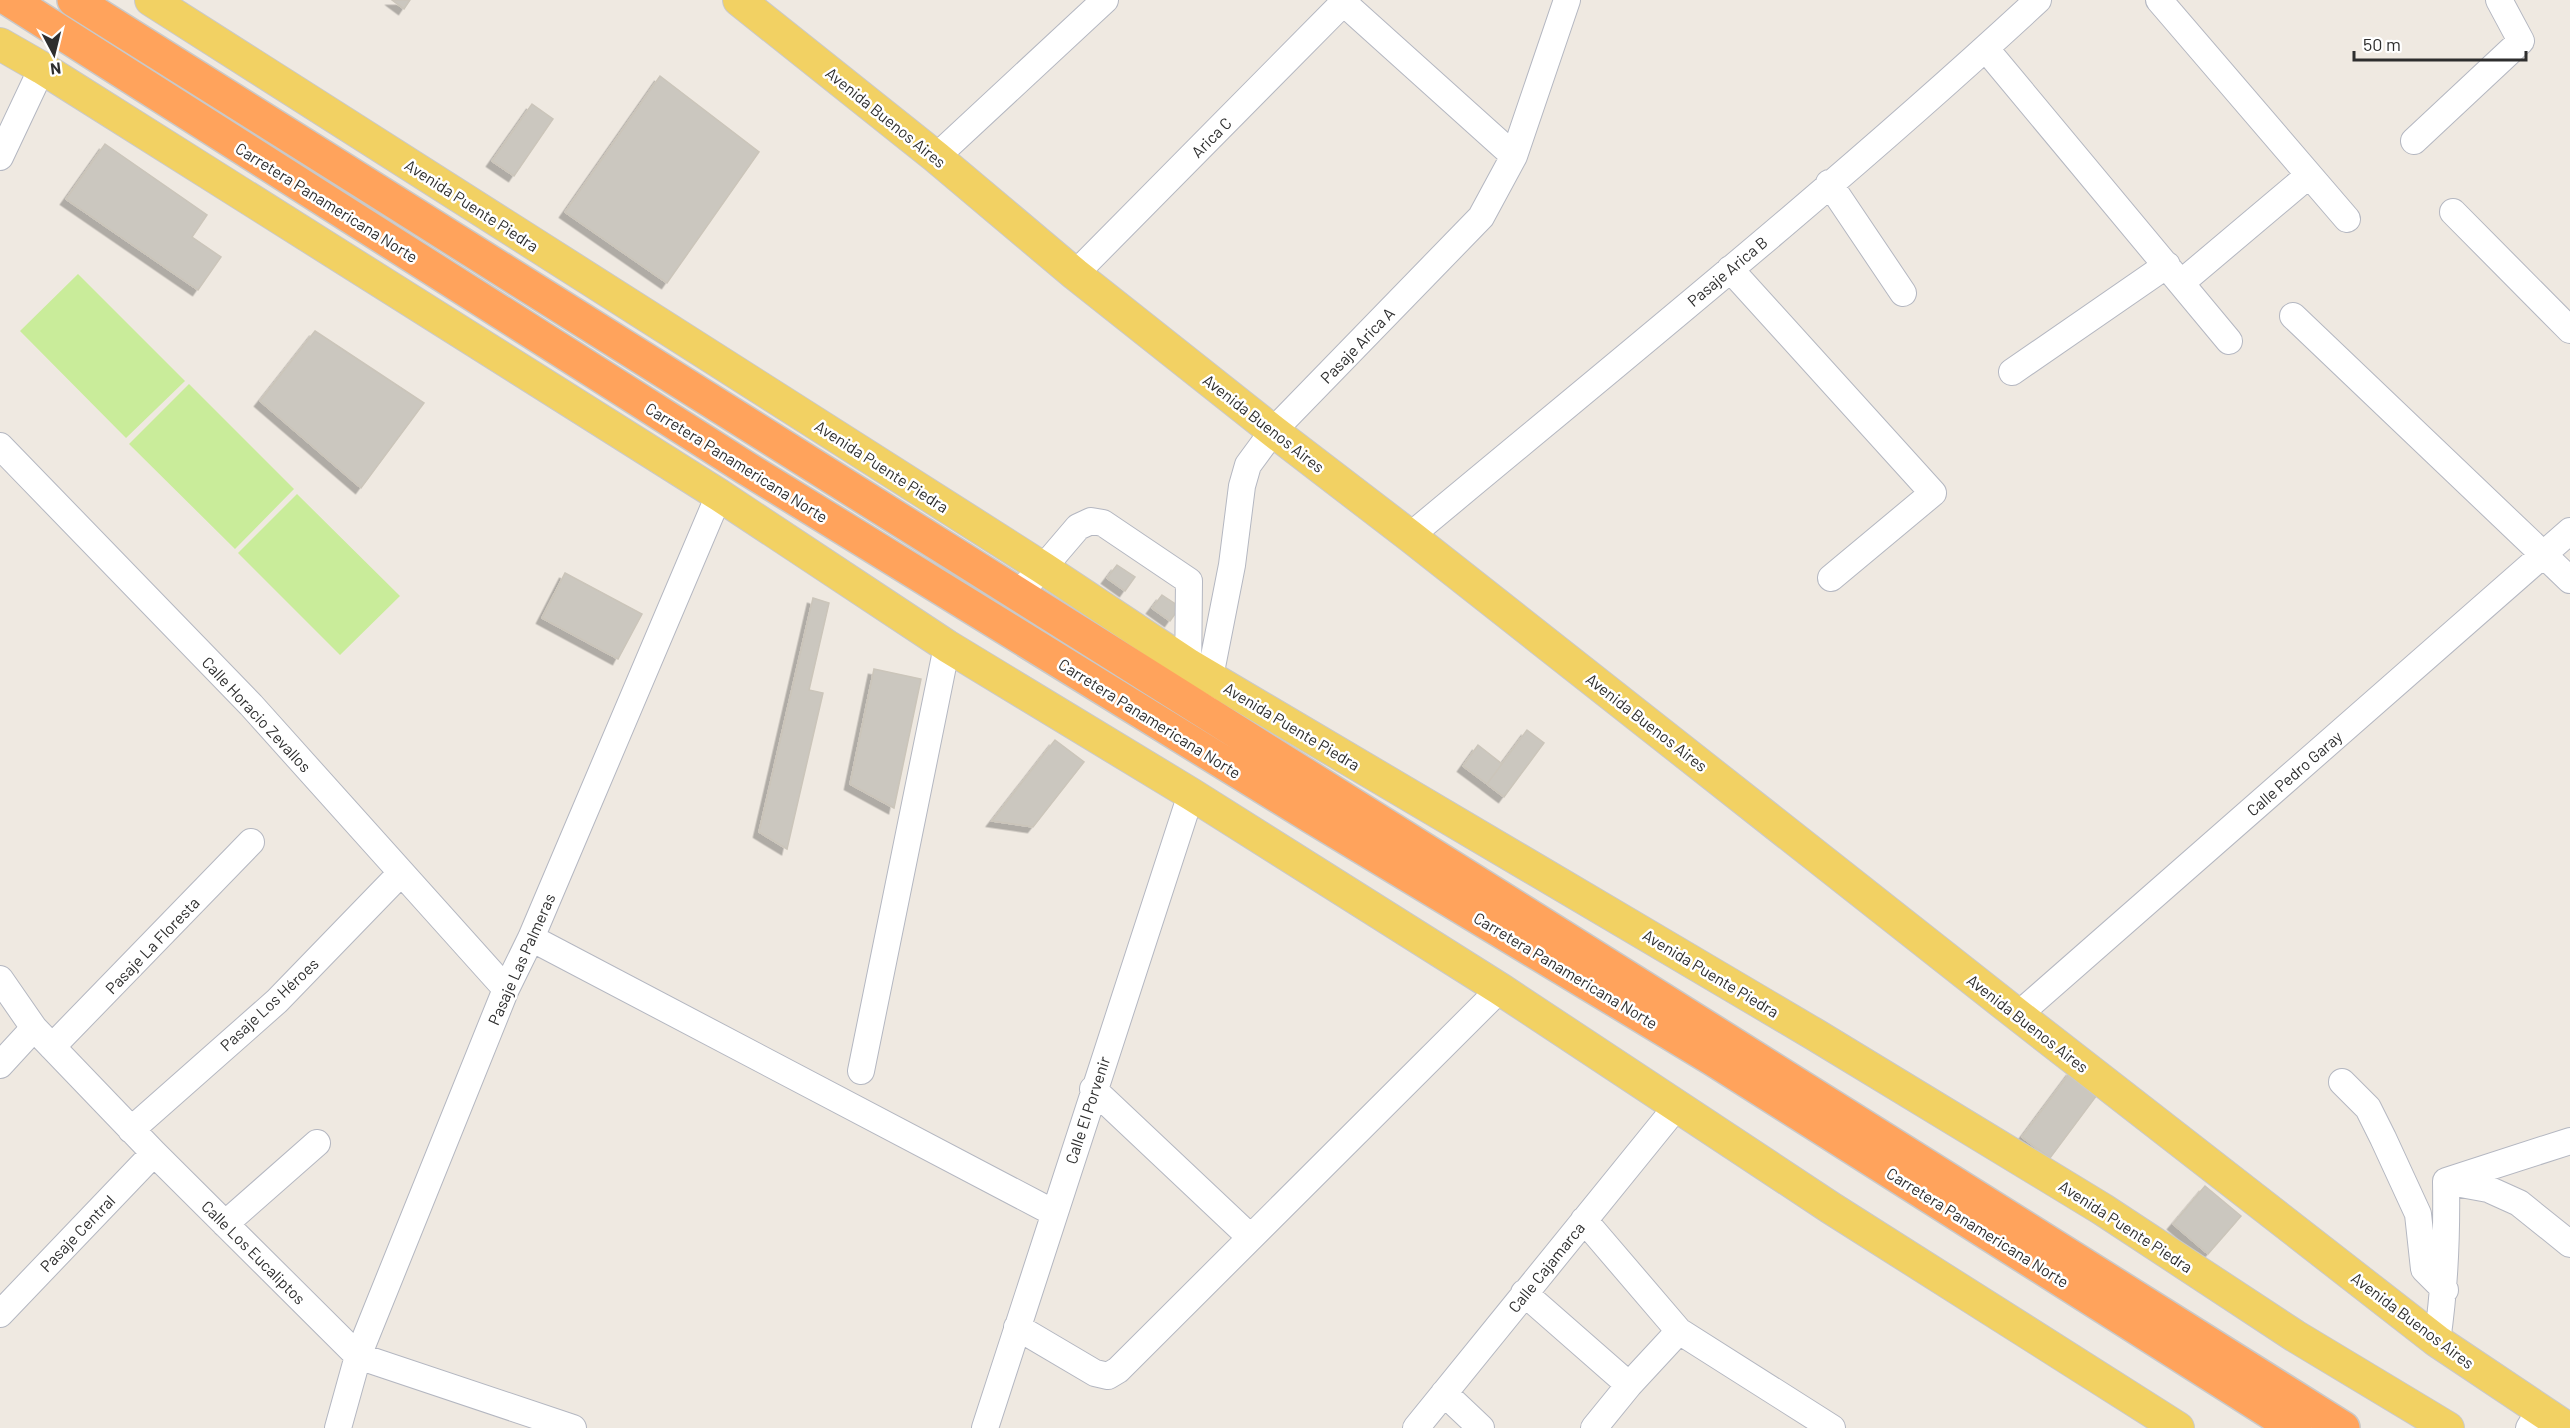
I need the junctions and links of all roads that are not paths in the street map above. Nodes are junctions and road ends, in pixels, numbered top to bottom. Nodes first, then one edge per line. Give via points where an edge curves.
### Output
1 (10, 0) edge
2 (74, 0) edge
3 (151, 0) edge
4 (739, 0) edge
5 (1105, 0) edge
6 (1567, 0) edge
7 (2038, 0) edge
8 (2159, 0) edge
9 (2499, 0) edge
10 (1345, 1) edge
11 (1986, 49) junction
12 (2, 50) edge
13 (42, 68) junction
14 (2414, 141) dead end
15 (3, 148) edge
16 (1514, 156) junction
17 (936, 157) junction
18 (2309, 175) junction
19 (1829, 183) junction
20 (2452, 212) dead end
21 (2347, 219) dead end
22 (1730, 269) junction
23 (1076, 274) junction
24 (2174, 274) junction
25 (1903, 293) dead end
26 (2293, 316) dead end
27 (2570, 330) edge
28 (2229, 341) dead end
29 (2012, 372) dead end
30 (1273, 431) junction
31 (0, 446) edge
32 (718, 495) junction
33 (2570, 531) edge
34 (1410, 536) junction
35 (2544, 554) junction
36 (1043, 568) junction
37 (1831, 578) dead end
38 (2570, 580) edge
39 (1016, 595) junction
40 (947, 646) junction
41 (1200, 671) junction
42 (1193, 705) junction
43 (1191, 794) junction
44 (251, 842) dead end
45 (401, 873) junction
46 (531, 938) junction
47 (0, 979) edge
48 (506, 989) junction
49 (1500, 989) junction
50 (2018, 1015) junction
51 (34, 1028) junction
52 (52, 1047) junction
53 (0, 1065) edge
54 (861, 1071) dead end
55 (2342, 1082) dead end
56 (1094, 1089) junction
57 (1677, 1106) junction
58 (131, 1130) junction
59 (2570, 1141) edge
60 (317, 1143) dead end
61 (154, 1153) junction
62 (2446, 1181) junction
63 (1054, 1213) junction
64 (1584, 1220) junction
65 (225, 1224) junction
66 (1250, 1237) junction
67 (2570, 1244) edge
68 (2445, 1290) junction
69 (1524, 1293) junction
70 (0, 1314) edge
71 (1017, 1327) junction
72 (1679, 1332) junction
73 (2437, 1341) junction
74 (358, 1356) junction
75 (1629, 1385) junction
76 (1444, 1393) junction
77 (2535, 1419) edge
78 (2165, 1424) edge
79 (338, 1428) edge
80 (573, 1428) edge
81 (985, 1428) edge
82 (1416, 1428) edge
83 (1481, 1428) edge
84 (1594, 1428) edge
85 (1832, 1428) edge
86 (2295, 1428) edge
87 (2343, 1428) edge
88 (2448, 1428) edge
89 (2567, 1428) edge

1 - 86 highway, Carretera Panamericana Norte via 746,468 1713,1059
2 - 39 highway, Carretera Panamericana Norte
3 - 36 main road, Avenida Puente Piedra
4 - 17 main road, Avenida Buenos Aires
5 - 17 street
6 - 16 street, Pasaje Arica A
7 - 11 street, Pasaje Arica B
8 - 18 street
9 - 14 street via 2521,41
10 - 16 street
10 - 23 street, Arica C
11 - 19 street, Pasaje Arica B
11 - 24 street
12 - 13 main road
13 - 15 street
13 - 32 main road
16 - 30 street, Pasaje Arica A via 1481,217
17 - 23 main road, Avenida Buenos Aires
18 - 21 street
18 - 24 street
19 - 22 street, Pasaje Arica B
19 - 25 street
20 - 27 street
22 - 34 street, Pasaje Arica B
22 - 37 street via 1933,493
23 - 30 main road, Avenida Buenos Aires
24 - 28 street
24 - 29 street
26 - 35 street
30 - 34 main road, Avenida Buenos Aires
30 - 41 street, Pasaje Arica A via 1248,465 1233,565
31 - 45 street, Calle Horacio Zevallos via 251,705
32 - 40 main road
32 - 46 street, Pasaje Las Palmeras
33 - 35 street, Calle Pedro Garay
34 - 50 main road, Avenida Buenos Aires
35 - 38 street
35 - 50 street, Calle Pedro Garay
36 - 39 street
36 - 41 main road, Avenida Puente Piedra
36 - 41 street via 1078,526 1091,521 1103,523 1189,581
39 - 42 highway, Carretera Panamericana Norte
40 - 43 main road
40 - 54 street
41 - 42 street, Pasaje Arica A
41 - 88 main road, Avenida Puente Piedra via 1824,1040 2102,1209 2295,1336
42 - 87 highway, Carretera Panamericana Norte
43 - 49 main road
43 - 56 street, Calle El Porvenir
44 - 52 street, Pasaje La Floresta
45 - 48 street, Calle Horacio Zevallos
45 - 58 street, Pasaje Los Héroes via 277,1000
46 - 48 street, Pasaje Las Palmeras
46 - 63 street
47 - 51 street, Calle Los Eucaliptos
48 - 74 street, Pasaje Las Palmeras
49 - 57 main road
49 - 66 street
50 - 73 main road, Avenida Buenos Aires
51 - 52 street, Calle Los Eucaliptos
51 - 53 street
52 - 58 street, Calle Los Eucaliptos
55 - 68 street via 2368,1108 2383,1138 2418,1214 2424,1269
56 - 63 street, Calle El Porvenir
56 - 66 street
57 - 64 street, Calle Cajamarca
57 - 78 main road
58 - 61 street, Calle Los Eucaliptos
59 - 62 street
60 - 65 street
61 - 65 street, Calle Los Eucaliptos
61 - 70 street, Pasaje Central
62 - 67 street via 2488,1189 2519,1203
62 - 68 street
63 - 71 street, Calle El Porvenir
64 - 69 street, Calle Cajamarca
64 - 72 street
65 - 74 street, Calle Los Eucaliptos
66 - 71 street via 1108,1376 1095,1373
68 - 73 street
69 - 75 street
69 - 76 street, Calle Cajamarca
71 - 81 street, Calle El Porvenir
72 - 75 street
72 - 85 street
73 - 77 main road, Avenida Buenos Aires
74 - 79 street, Pasaje Las Palmeras
74 - 80 street, Calle Los Eucaliptos
75 - 84 street
76 - 82 street, Calle Cajamarca
76 - 83 street
77 - 89 main road, Avenida Buenos Aires

